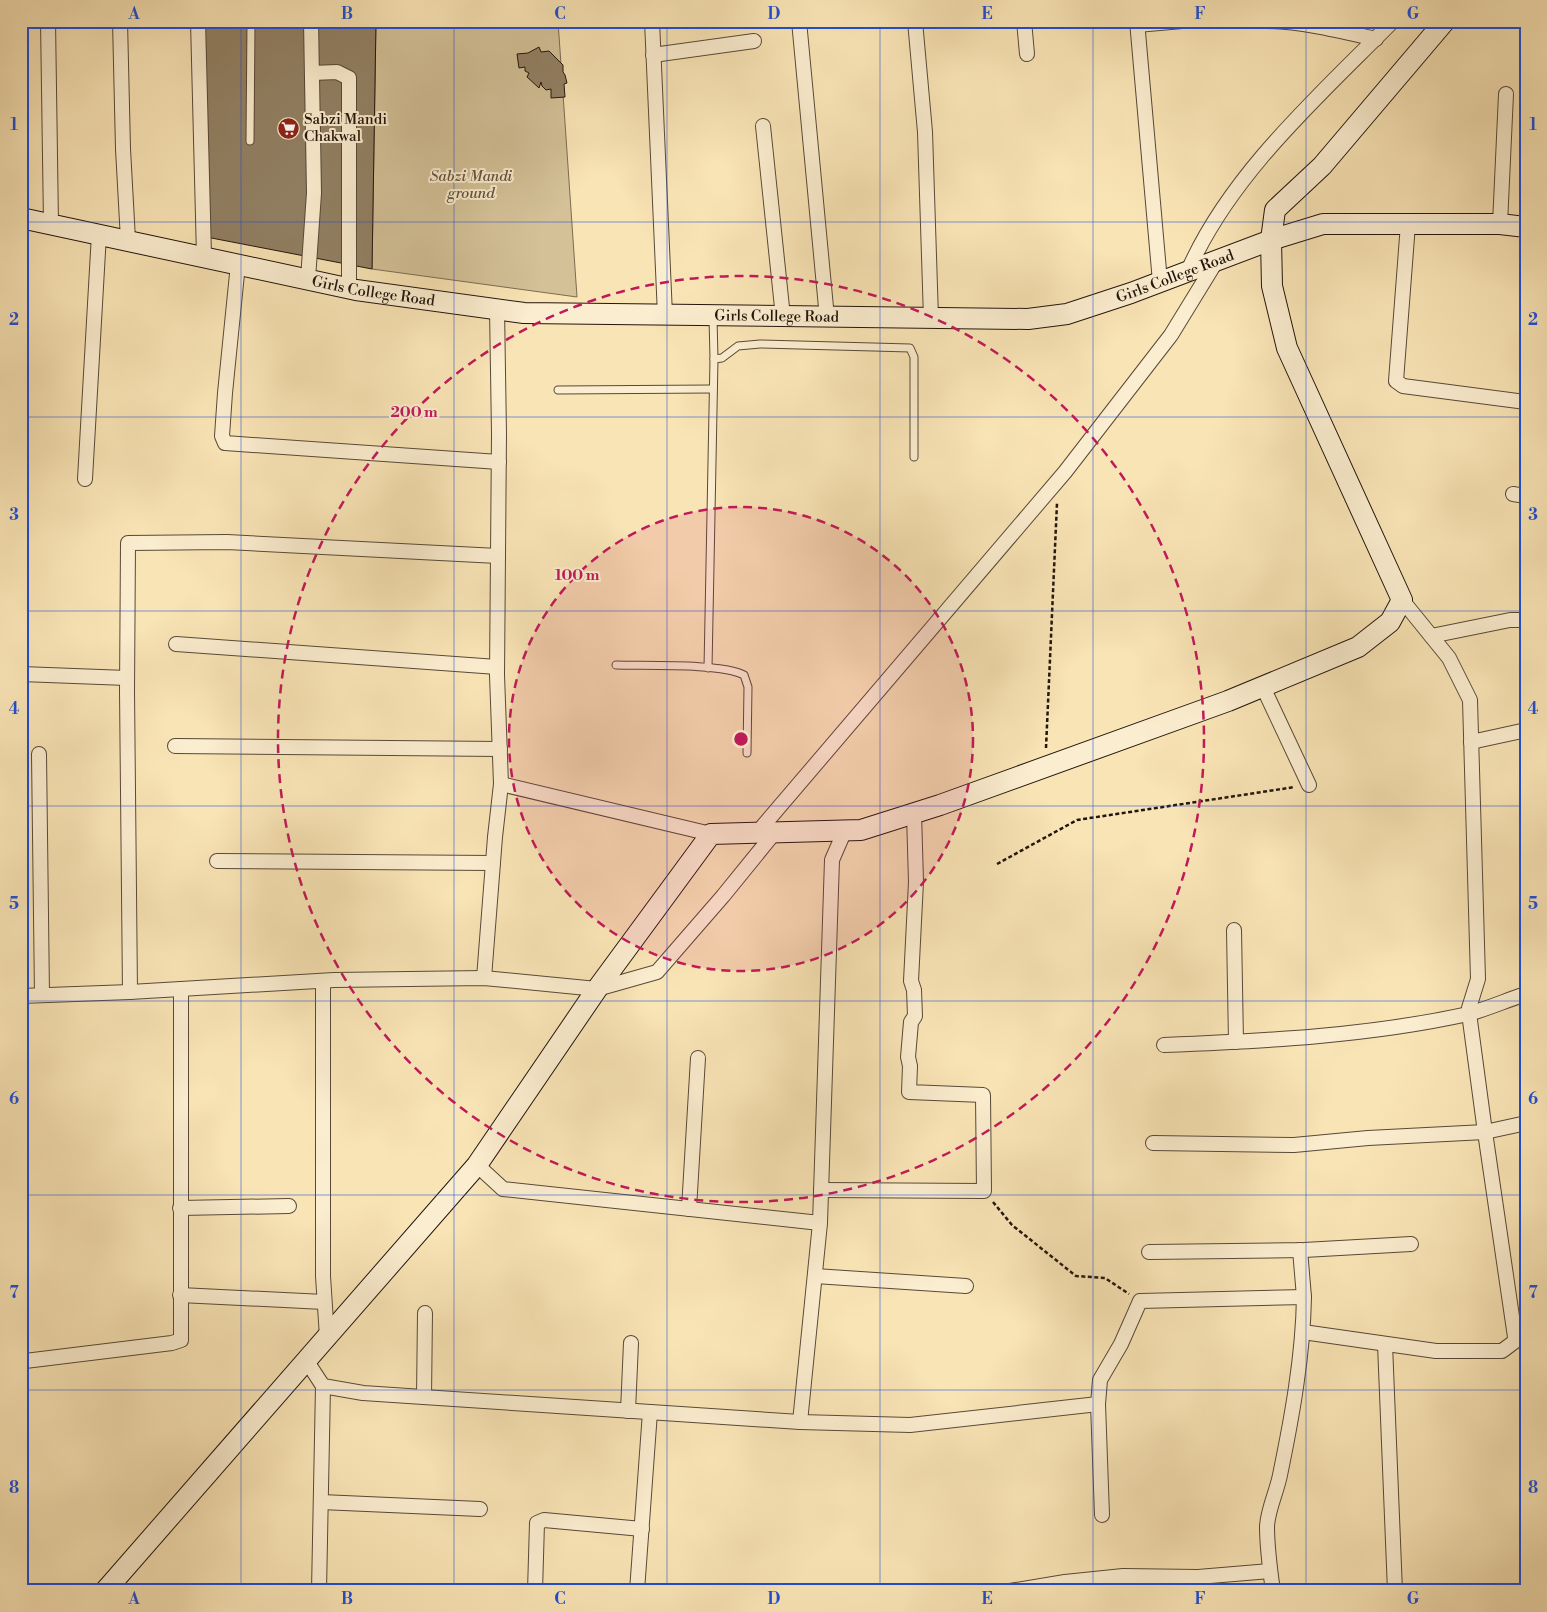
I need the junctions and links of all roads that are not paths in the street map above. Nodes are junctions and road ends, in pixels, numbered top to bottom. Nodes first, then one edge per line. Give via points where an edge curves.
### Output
1 (48, 21) edge
2 (120, 21) edge
3 (198, 21) edge
4 (251, 21) edge
5 (311, 21) edge
6 (652, 21) edge
7 (799, 21) edge
8 (915, 21) edge
9 (1024, 21) edge
10 (1182, 21) edge
11 (1268, 21) edge
12 (1393, 21) edge
13 (1445, 21) edge
14 (1137, 23) edge
15 (1376, 38) junction
16 (754, 41) dead end
17 (653, 54) junction
18 (1026, 54) dead end
19 (312, 73) junction
20 (1506, 94) dead end
21 (764, 126) dead end
22 (250, 141) dead end
23 (21, 218) edge
24 (51, 224) junction
25 (1408, 224) junction
26 (1500, 224) junction
27 (1526, 228) edge
28 (99, 234) junction
29 (128, 240) junction
30 (1271, 240) junction
31 (204, 256) junction
32 (1218, 260) junction
33 (238, 264) junction
34 (1188, 271) junction
35 (308, 279) junction
36 (1160, 282) junction
37 (349, 288) junction
38 (497, 309) junction
39 (665, 315) junction
40 (713, 316) junction
41 (783, 317) junction
42 (827, 318) junction
43 (931, 318) junction
44 (714, 359) junction
45 (713, 389) junction
46 (558, 390) dead end
47 (1526, 402) edge
48 (914, 457) dead end
49 (499, 462) junction
50 (84, 479) dead end
51 (498, 556) junction
52 (1402, 600) junction
53 (1526, 620) edge
54 (1431, 636) junction
55 (176, 644) dead end
56 (616, 665) dead end
57 (497, 667) junction
58 (708, 668) junction
59 (21, 674) edge
60 (127, 678) junction
61 (1262, 687) junction
62 (1526, 730) edge
63 (1471, 742) junction
64 (175, 746) dead end
65 (500, 748) junction
66 (747, 753) dead end
67 (39, 754) dead end
68 (501, 784) junction
69 (1309, 785) road end
70 (914, 813) junction
71 (844, 830) junction
72 (766, 832) junction
73 (711, 834) junction
74 (217, 861) dead end
75 (493, 863) junction
76 (1234, 930) dead end
77 (484, 978) junction
78 (323, 981) junction
79 (181, 989) junction
80 (597, 989) junction
81 (130, 992) junction
82 (1526, 994) edge
83 (42, 995) junction
84 (21, 996) edge
85 (1470, 1013) junction
86 (1236, 1042) junction
87 (1164, 1045) dead end
88 (698, 1058) dead end
89 (1526, 1123) edge
90 (1485, 1132) junction
91 (1153, 1143) dead end
92 (477, 1165) junction
93 (821, 1190) junction
94 (289, 1206) dead end
95 (180, 1208) junction
96 (689, 1209) junction
97 (820, 1223) junction
98 (1411, 1244) dead end
99 (1300, 1250) junction
100 (1149, 1252) dead end
101 (815, 1276) junction
102 (966, 1286) dead end
103 (180, 1295) junction
104 (1304, 1297) junction
105 (324, 1302) junction
106 (426, 1312) dead end
107 (1303, 1332) junction
108 (326, 1337) junction
109 (631, 1343) dead end
110 (1385, 1344) junction
111 (21, 1360) edge
112 (306, 1360) junction
113 (323, 1386) junction
114 (424, 1397) junction
115 (1098, 1404) junction
116 (628, 1411) junction
117 (650, 1412) junction
118 (800, 1422) junction
119 (322, 1502) junction
120 (480, 1509) dead end
121 (1102, 1515) dead end
122 (642, 1529) junction
123 (1270, 1571) junction
124 (1066, 1586) edge
125 (105, 1591) edge
126 (319, 1591) edge
127 (535, 1591) edge
128 (637, 1591) edge
129 (1010, 1591) edge
130 (1273, 1591) edge
131 (1395, 1591) edge

1 - 24 street
2 - 29 street
3 - 31 street
4 - 22 lane
5 - 19 street
6 - 17 street
7 - 42 street
8 - 43 street via 925,132
9 - 18 street
10 - 14 street
11 - 15 street via 1319,26
12 - 15 street
13 - 30 street via 1322,166 1275,210
14 - 36 street
15 - 34 street via 1278,136 1211,226
16 - 17 street
17 - 39 street
19 - 35 street via 314,193
19 - 37 street via 337,72 349,78
20 - 26 street
21 - 41 street
23 - 24 street, Girls College Road
24 - 28 street, Girls College Road
25 - 26 street, Girls College Road
25 - 30 street, Girls College Road via 1323,224
25 - 47 street via 1396,381 1403,386
26 - 27 street, Girls College Road
28 - 29 street, Girls College Road
28 - 50 street
29 - 31 street, Girls College Road
30 - 32 street, Girls College Road
30 - 52 street via 1272,286 1287,348
31 - 33 street, Girls College Road
32 - 34 street, Girls College Road
32 - 72 street via 1171,335 1058,480
33 - 35 street, Girls College Road
33 - 49 street via 225,393 222,436 225,443
34 - 36 street, Girls College Road
35 - 37 street, Girls College Road
36 - 43 street, Girls College Road via 1067,314 1028,319
37 - 38 street, Girls College Road
38 - 39 street, Girls College Road via 524,313
38 - 49 street
39 - 40 street, Girls College Road
40 - 41 street, Girls College Road
40 - 44 lane
41 - 42 street, Girls College Road
42 - 43 street, Girls College Road
44 - 45 lane
44 - 48 lane via 722,358 738,346 910,348 914,358
45 - 46 lane
45 - 58 lane
49 - 51 street
51 - 57 street
51 - 60 street via 227,542 128,543
52 - 54 street
52 - 61 street via 1390,622 1358,647
53 - 54 street via 1510,620
54 - 63 street via 1449,658 1470,700
55 - 57 street
56 - 58 lane
57 - 65 street
58 - 66 lane via 744,675 748,687
59 - 60 street
60 - 81 street
61 - 69 street
61 - 70 street
62 - 63 street
63 - 85 street via 1478,979
64 - 65 street
65 - 68 street
67 - 83 street
68 - 73 street
68 - 75 street
70 - 71 street via 861,830
70 - 93 street via 916,882 910,981 914,990 915,1016 911,1022 908,1057 909,1092 983,1095 984,1191
71 - 72 street
71 - 93 street via 832,860
72 - 73 street
72 - 80 street via 723,896 657,972
73 - 80 street
74 - 75 street
75 - 77 street
76 - 86 street
77 - 78 street
77 - 80 street
78 - 79 street
78 - 105 street
79 - 81 street
79 - 95 street
80 - 92 street
81 - 83 street
82 - 85 street
83 - 84 street
85 - 86 street via 1329,1035
85 - 90 street
86 - 87 street
88 - 96 street
89 - 90 street
90 - 91 street via 1294,1145
90 - 110 street via 1514,1322 1514,1342 1502,1351 1436,1351
92 - 96 street via 503,1189
92 - 108 street
93 - 97 street
94 - 95 street
95 - 103 street
96 - 97 street
97 - 101 street
98 - 99 street
99 - 100 street
99 - 104 street
101 - 102 street
101 - 118 street
103 - 105 street
103 - 111 street via 181,1340
104 - 107 street
104 - 115 street via 1140,1300 1121,1344 1100,1380
105 - 108 street
106 - 114 street
107 - 110 street
107 - 123 street via 1280,1476 1267,1524
108 - 112 street
109 - 116 street
110 - 131 street
112 - 113 street
112 - 125 street
113 - 114 street via 363,1393
113 - 119 street
114 - 116 street
115 - 118 street via 910,1425
115 - 121 street
116 - 117 street
117 - 118 street
117 - 122 street
119 - 120 street
119 - 126 street
122 - 127 street via 544,1520 537,1523
122 - 128 street
123 - 124 street via 1198,1577 1123,1576
123 - 130 street
124 - 129 street

